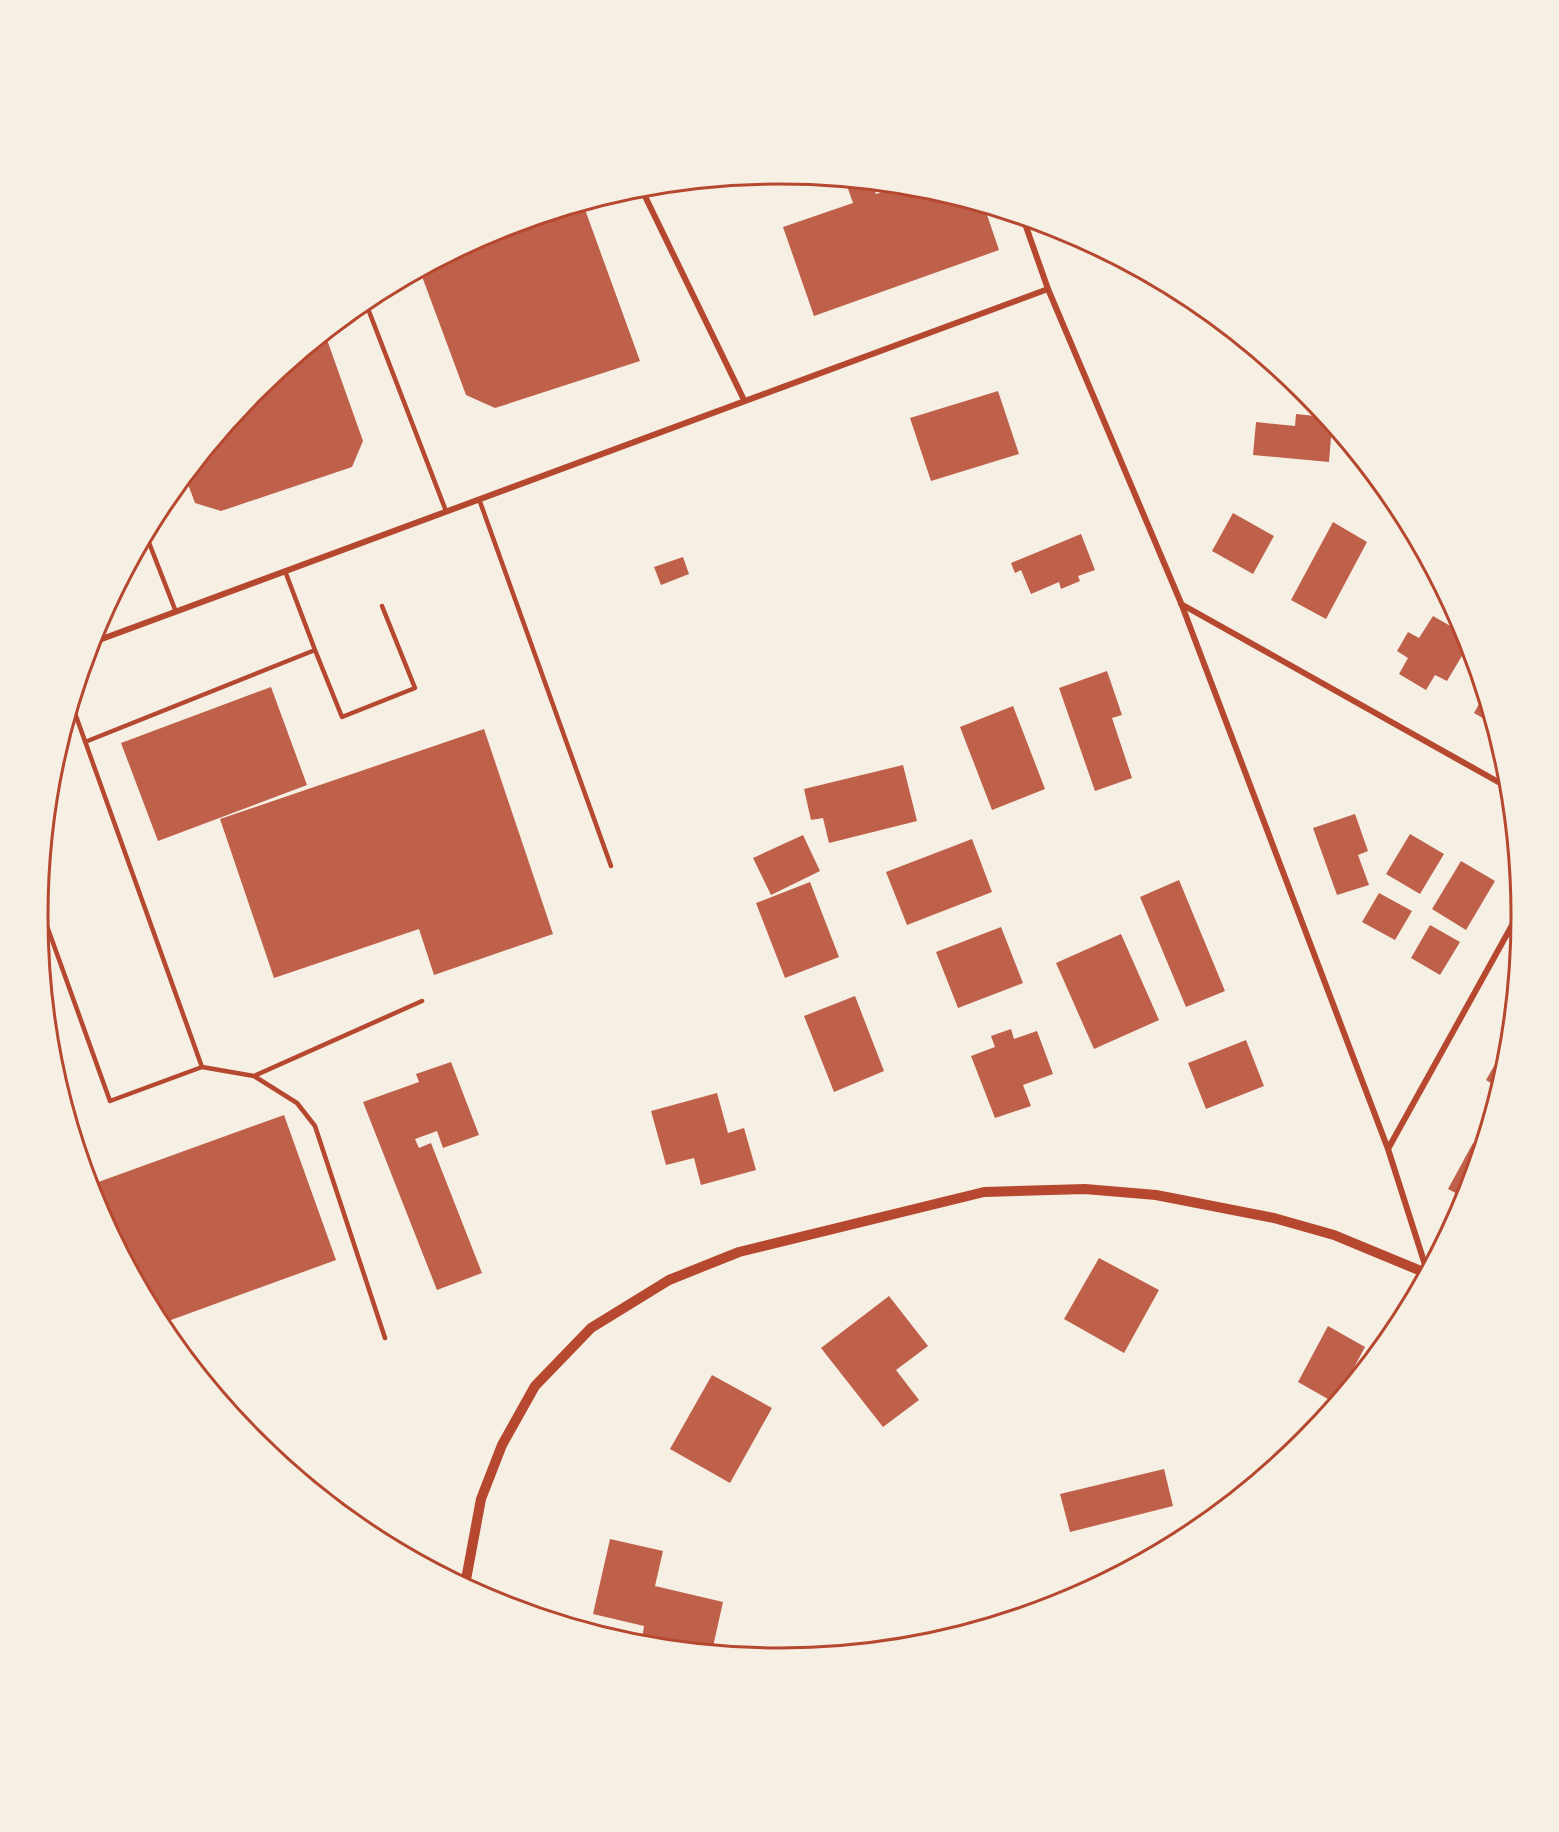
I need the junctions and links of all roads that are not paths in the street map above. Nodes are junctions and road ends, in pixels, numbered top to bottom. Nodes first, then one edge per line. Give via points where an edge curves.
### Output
1 (646, 198) edge
2 (1026, 227) edge
3 (1048, 289) junction
4 (369, 311) edge
5 (744, 400) junction
6 (479, 499) junction
7 (446, 511) junction
8 (150, 544) edge
9 (285, 571) junction
10 (1181, 603) junction
11 (382, 606) dead end
12 (176, 612) junction
13 (103, 639) edge
14 (315, 650) junction
15 (76, 717) edge
16 (85, 742) junction
17 (1499, 782) edge
18 (611, 866) dead end
19 (1511, 928) edge
20 (49, 931) edge
21 (422, 1001) dead end
22 (202, 1067) junction
23 (254, 1076) junction
24 (1388, 1149) junction
25 (1423, 1263) edge
26 (1420, 1269) edge
27 (385, 1338) dead end
28 (467, 1577) edge

1 - 5 street
2 - 3 street
3 - 5 street
3 - 10 street
4 - 7 lane
5 - 6 street
6 - 7 street
6 - 18 lane
7 - 9 street
8 - 12 lane
9 - 12 street
9 - 14 lane
10 - 17 street
10 - 24 street
11 - 14 lane via 415,688 342,717
12 - 13 street
14 - 16 lane
15 - 16 lane
16 - 22 lane
19 - 24 street
20 - 22 lane via 110,1101
21 - 23 lane
22 - 23 lane
23 - 27 lane via 297,1102 315,1126
24 - 25 street
26 - 28 street via 1334,1234 1274,1218 1156,1195 1085,1190 984,1192 739,1252 669,1280 591,1328 535,1386 502,1445 481,1499

